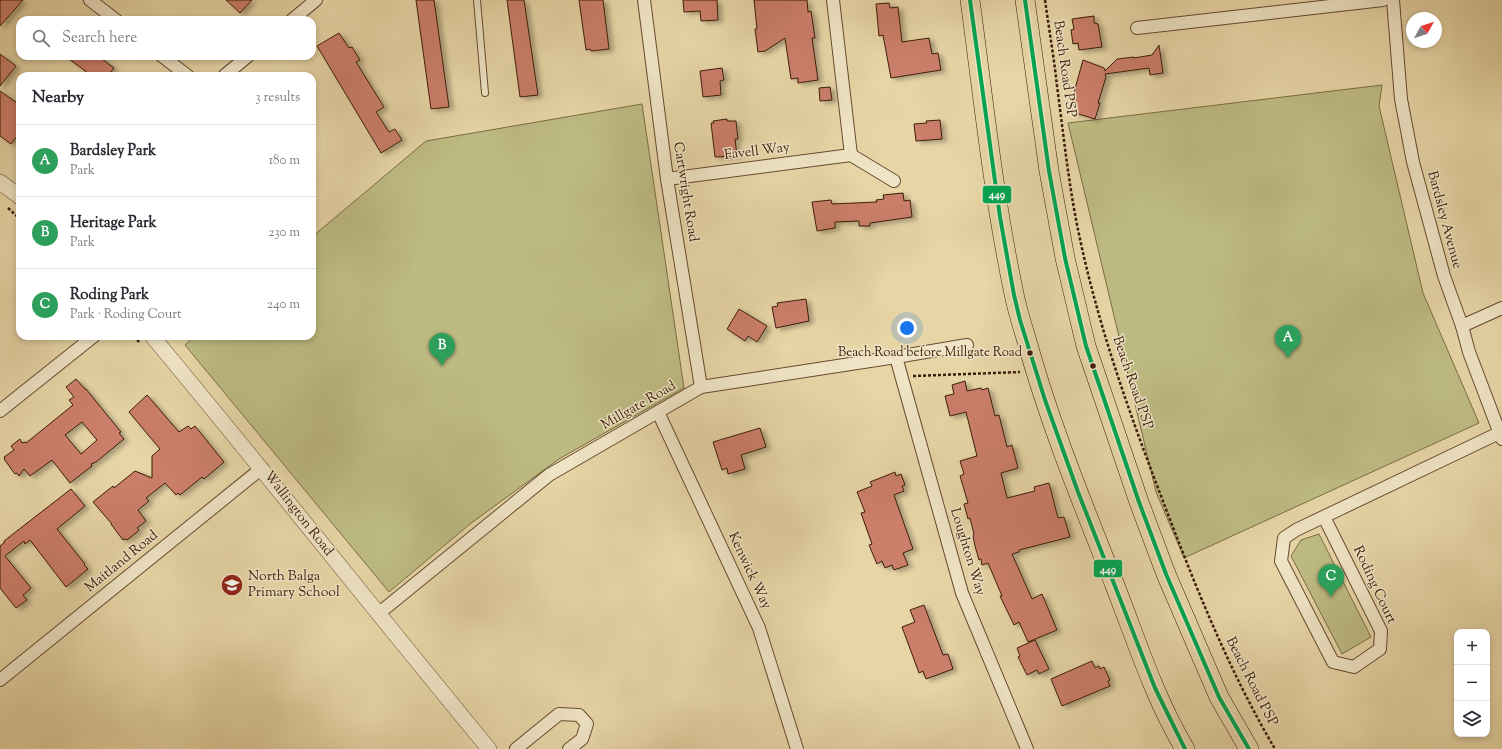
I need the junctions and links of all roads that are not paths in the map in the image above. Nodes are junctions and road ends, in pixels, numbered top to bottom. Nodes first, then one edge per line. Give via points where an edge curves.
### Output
1 (90, 0) edge
2 (316, 0) edge
3 (477, 0) edge
4 (644, 0) edge
5 (833, 0) edge
6 (970, 0) edge
7 (1025, 0) edge
8 (1383, 0) edge
9 (1393, 0) edge
10 (111, 16) edge
11 (297, 16) edge
12 (1137, 28) dead end
13 (167, 60) edge
14 (243, 60) edge
15 (183, 72) edge
16 (229, 72) edge
17 (485, 93) dead end
18 (851, 155) junction
19 (667, 179) junction
20 (894, 181) dead end
21 (0, 182) edge
22 (16, 194) edge
23 (1502, 308) edge
24 (1462, 326) junction
25 (89, 340) edge
26 (155, 340) edge
27 (967, 345) dead end
28 (896, 357) junction
29 (701, 387) junction
30 (0, 411) edge
31 (658, 412) junction
32 (1501, 436) edge
33 (262, 468) junction
34 (1324, 517) junction
35 (378, 614) junction
36 (0, 680) edge
37 (489, 749) edge
38 (516, 749) edge
39 (569, 749) edge
40 (797, 749) edge
41 (1027, 749) edge
42 (1185, 749) edge
43 (1249, 749) edge

1 - 10 street
2 - 11 street
3 - 17 lane
4 - 19 street, Cartwright Road
5 - 18 street
6 - 42 main road via 986,131 1013,290 1035,371 1063,454 1150,676
7 - 43 main road via 1049,171 1065,258 1086,346 1166,574 1219,697
8 - 12 street
9 - 24 street, Bardsley Avenue via 1401,99 1414,162 1444,276
13 - 15 street
14 - 16 street
18 - 19 street, Favell Way
18 - 20 street
19 - 29 street, Cartwright Road
21 - 22 street
23 - 24 street
24 - 32 street, Bardsley Avenue via 1469,352
25 - 30 street
26 - 33 street, Wallington Road
27 - 28 street, Millgate Road
28 - 29 street, Millgate Road
28 - 41 street, Loughton Way via 962,593
29 - 31 street, Millgate Road
31 - 35 street, Millgate Road via 549,475
31 - 40 street, Kenwick Way via 758,628
32 - 34 street, Roding Court
33 - 35 street, Wallington Road
33 - 36 street, Maitland Road
34 - 34 street, Roding Court via 1381,631 1380,649 1354,667 1333,662 1281,561 1284,538
35 - 37 street, Wallington Road
38 - 39 street via 559,714 579,715 587,724 582,739

